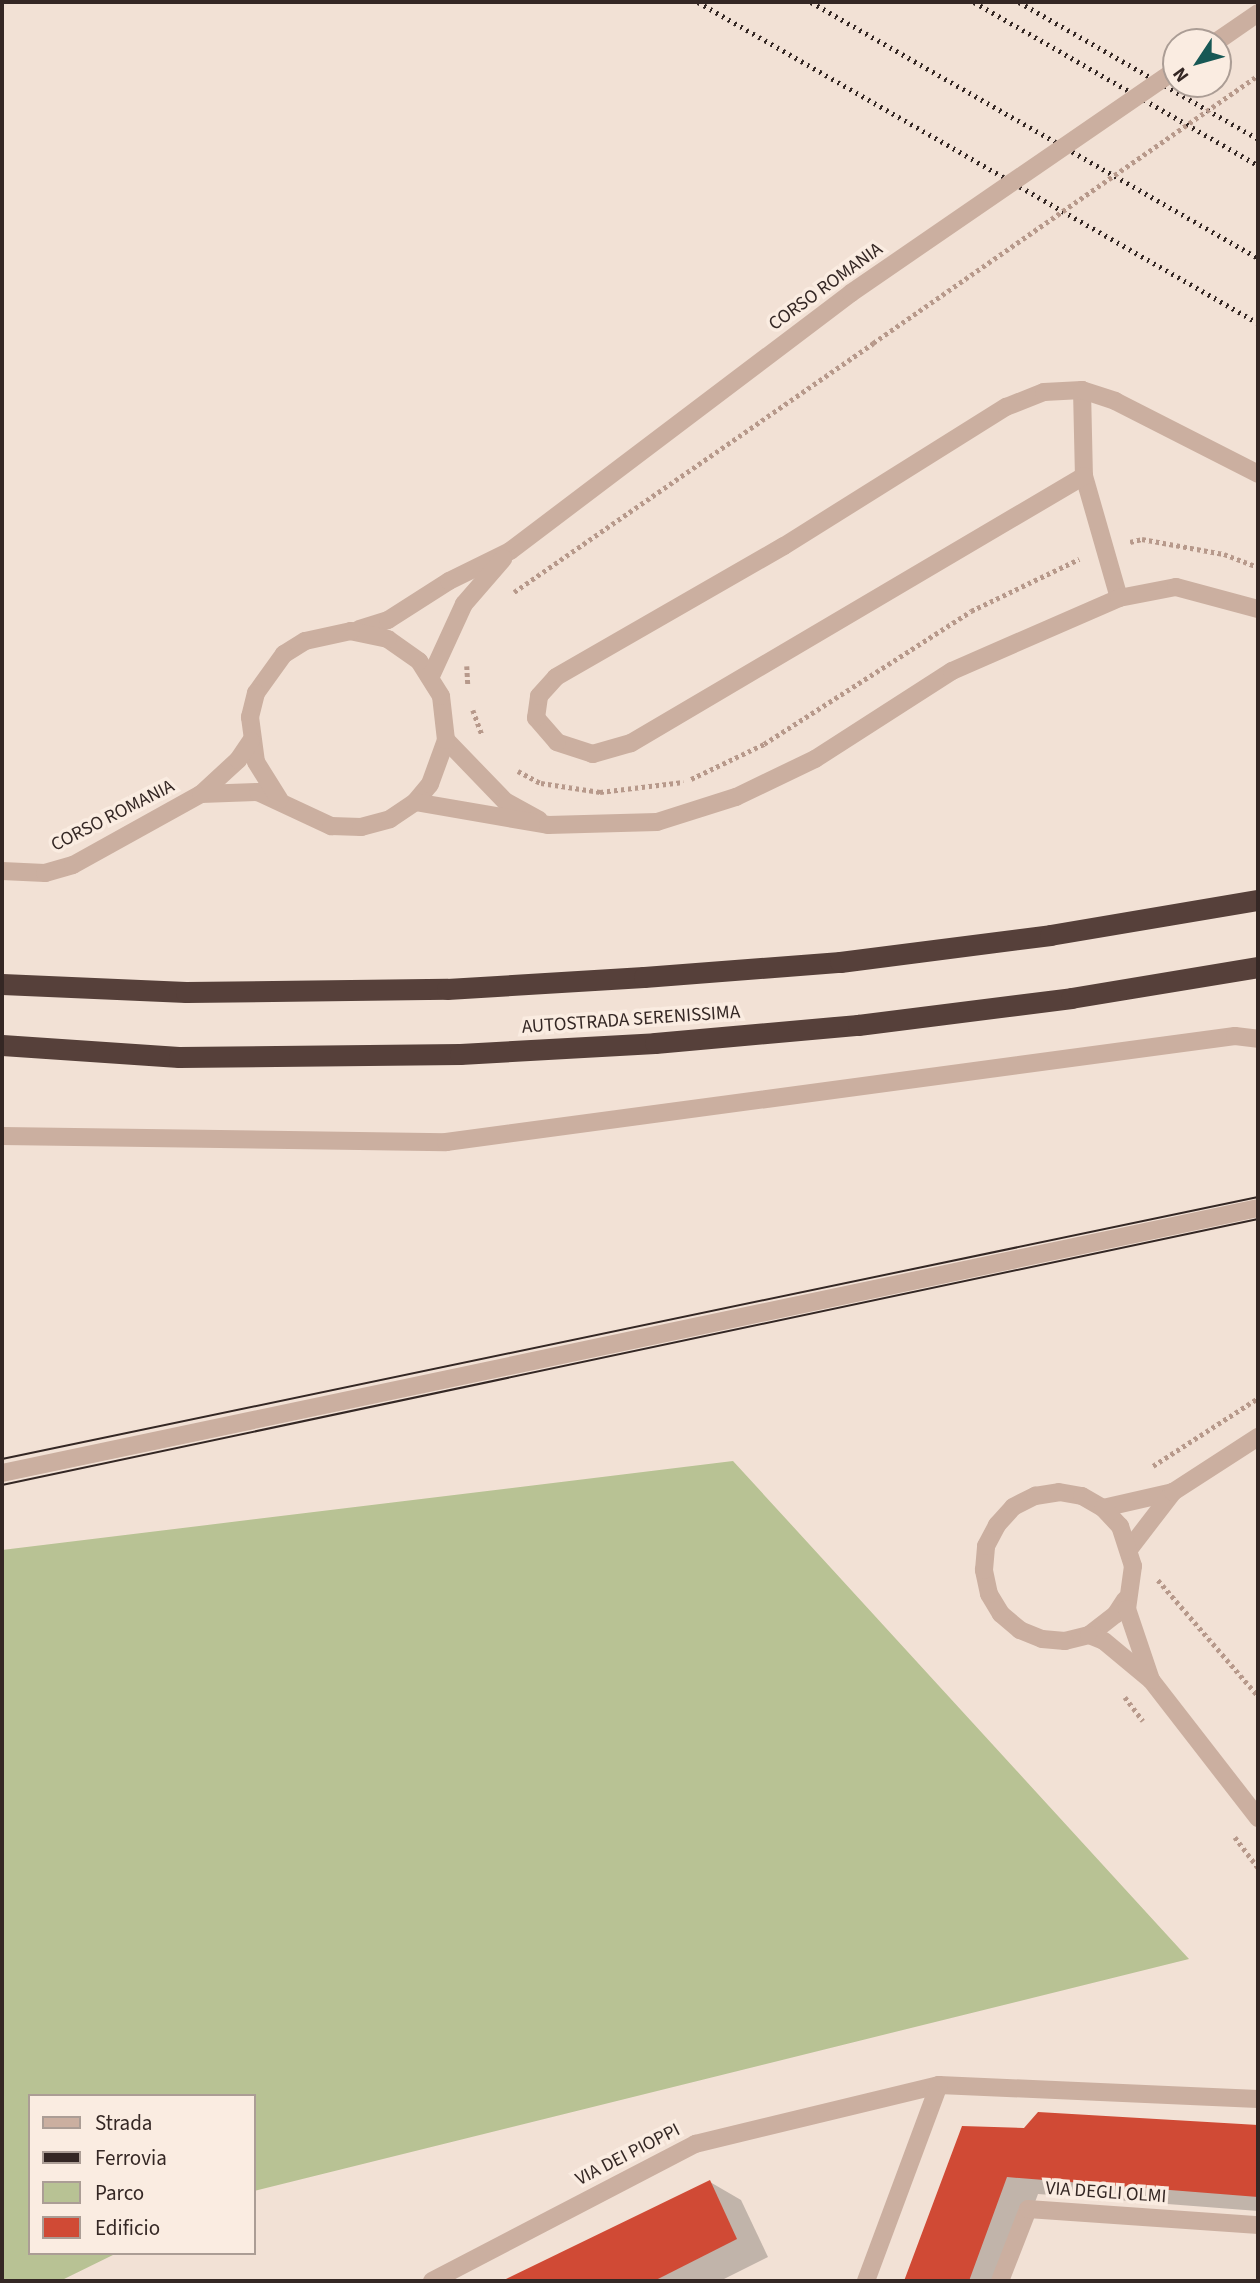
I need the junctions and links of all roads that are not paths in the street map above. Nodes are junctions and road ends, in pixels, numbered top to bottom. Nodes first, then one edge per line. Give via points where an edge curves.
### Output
1 (1258, 13) edge
2 (1232, 31) edge
3 (1162, 80) edge
4 (1083, 390) junction
5 (1258, 474) edge
6 (1084, 476) junction
7 (510, 551) junction
8 (1119, 598) junction
9 (1258, 609) edge
10 (351, 631) junction
11 (431, 676) junction
12 (446, 740) junction
13 (251, 741) junction
14 (201, 794) junction
15 (279, 799) junction
16 (415, 802) junction
17 (548, 825) junction
18 (2, 871) edge
19 (1258, 900) edge
20 (1258, 967) edge
21 (2, 985) edge
22 (1258, 1039) edge
23 (2, 1045) edge
24 (2, 1136) edge
25 (1258, 1209) edge
26 (1258, 1437) edge
27 (2, 1473) edge
28 (1173, 1492) junction
29 (1103, 1507) junction
30 (1130, 1548) junction
31 (1125, 1600) junction
32 (1089, 1635) junction
33 (1151, 1680) junction
34 (1258, 1818) edge
35 (939, 2085) junction
36 (1258, 2099) edge
37 (1258, 2225) edge
38 (432, 2281) edge
39 (866, 2281) edge
40 (1000, 2281) edge

1 - 2 street
3 - 7 street, CORSO ROMANIA, bridge via 851,293
4 - 5 street via 1175,428
4 - 6 street
4 - 6 street via 1044,392 1006,407 784,546 645,623 556,677 538,696 536,718 557,742 593,754 631,743
6 - 8 street
7 - 10 street, CORSO ROMANIA via 449,581 388,620
7 - 11 street, CORSO ROMANIA via 464,604
8 - 9 street via 1176,587
8 - 17 street via 952,671 815,759 736,797 657,822
10 - 11 street via 388,639 419,661
10 - 13 street via 305,641 268,672 250,717
11 - 12 street via 441,696
12 - 16 street via 441,763
12 - 17 street via 505,801
13 - 14 street, CORSO ROMANIA via 238,760
13 - 15 street via 256,762
14 - 15 street, CORSO ROMANIA via 258,792
14 - 18 street, CORSO ROMANIA via 73,865 45,873
15 - 16 street via 303,817 331,826 361,827 390,819
16 - 17 street
19 - 21 highway via 840,962 644,977 447,989 255,991
20 - 23 highway, AUTOSTRADA SERENISSIMA via 1071,998 858,1025 655,1043 460,1054 179,1057
22 - 24 street via 1222,1037 446,1142
25 - 27 street
26 - 28 street
28 - 29 street
28 - 30 street
29 - 30 street via 1120,1526
29 - 32 street via 1082,1496 1059,1492 1035,1496 1013,1507 986,1546 989,1594 1001,1614 1020,1630 1042,1639 1065,1641
30 - 31 street via 1133,1566
31 - 32 street via 1116,1614
31 - 33 street
32 - 33 street
33 - 34 street
35 - 36 street, VIA DEI PIOPPI
35 - 38 street, VIA DEI PIOPPI via 695,2144
35 - 39 street
37 - 40 street, VIA DEGLI OLMI via 1028,2208

